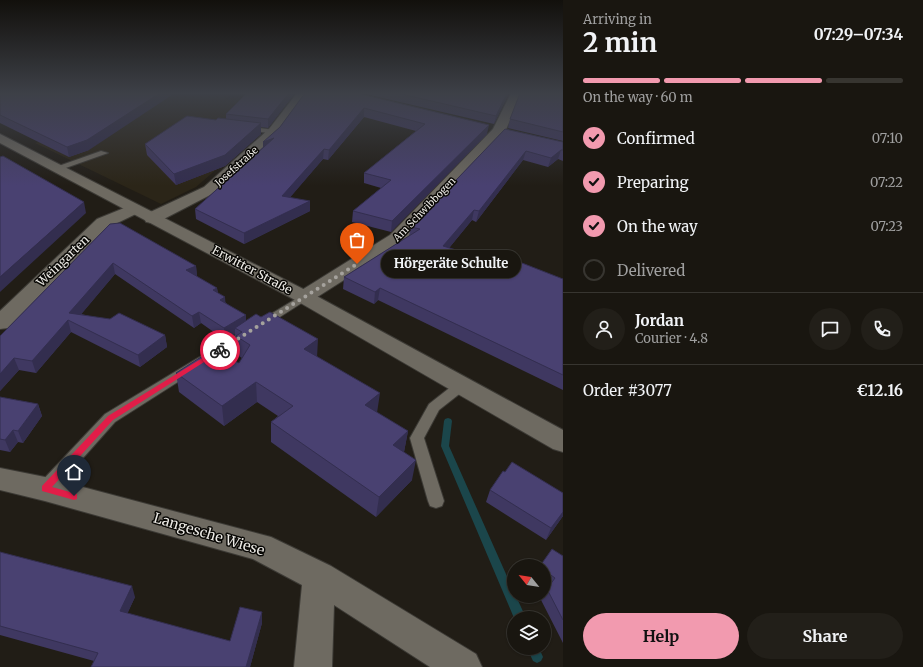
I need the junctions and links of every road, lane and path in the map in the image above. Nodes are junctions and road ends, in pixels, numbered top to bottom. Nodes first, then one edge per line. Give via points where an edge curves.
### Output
1 (280, 124) edge
2 (502, 124) edge
3 (235, 126) edge
4 (274, 132) junction
5 (0, 138) edge
6 (104, 153) dead end
7 (57, 168) junction
8 (134, 209) junction
9 (152, 218) junction
10 (304, 297) junction
11 (0, 323) edge
12 (462, 385) junction
13 (563, 442) edge
14 (0, 479) edge
15 (45, 489) junction
16 (436, 501) dead end
17 (319, 577) junction
18 (312, 667) edge
19 (463, 667) edge

1 - 4 street, Josefstraße
2 - 10 street, Am Schwibbogen via 499,131 396,239
3 - 4 lane
4 - 9 street, Josefstraße via 209,190
5 - 7 street, Erwitter Straße
6 - 7 lane
7 - 8 street, Erwitter Straße
8 - 9 street, Erwitter Straße
8 - 11 street, Weingarten via 103,223
9 - 10 street, Erwitter Straße
10 - 12 street, Erwitter Straße
10 - 15 lane via 110,418
12 - 13 street, Erwitter Straße
12 - 16 lane via 434,407 417,438
14 - 15 street, Langesche Wiese
15 - 17 street, Langesche Wiese via 260,547
17 - 18 street
17 - 19 street, Langesche Wiese

